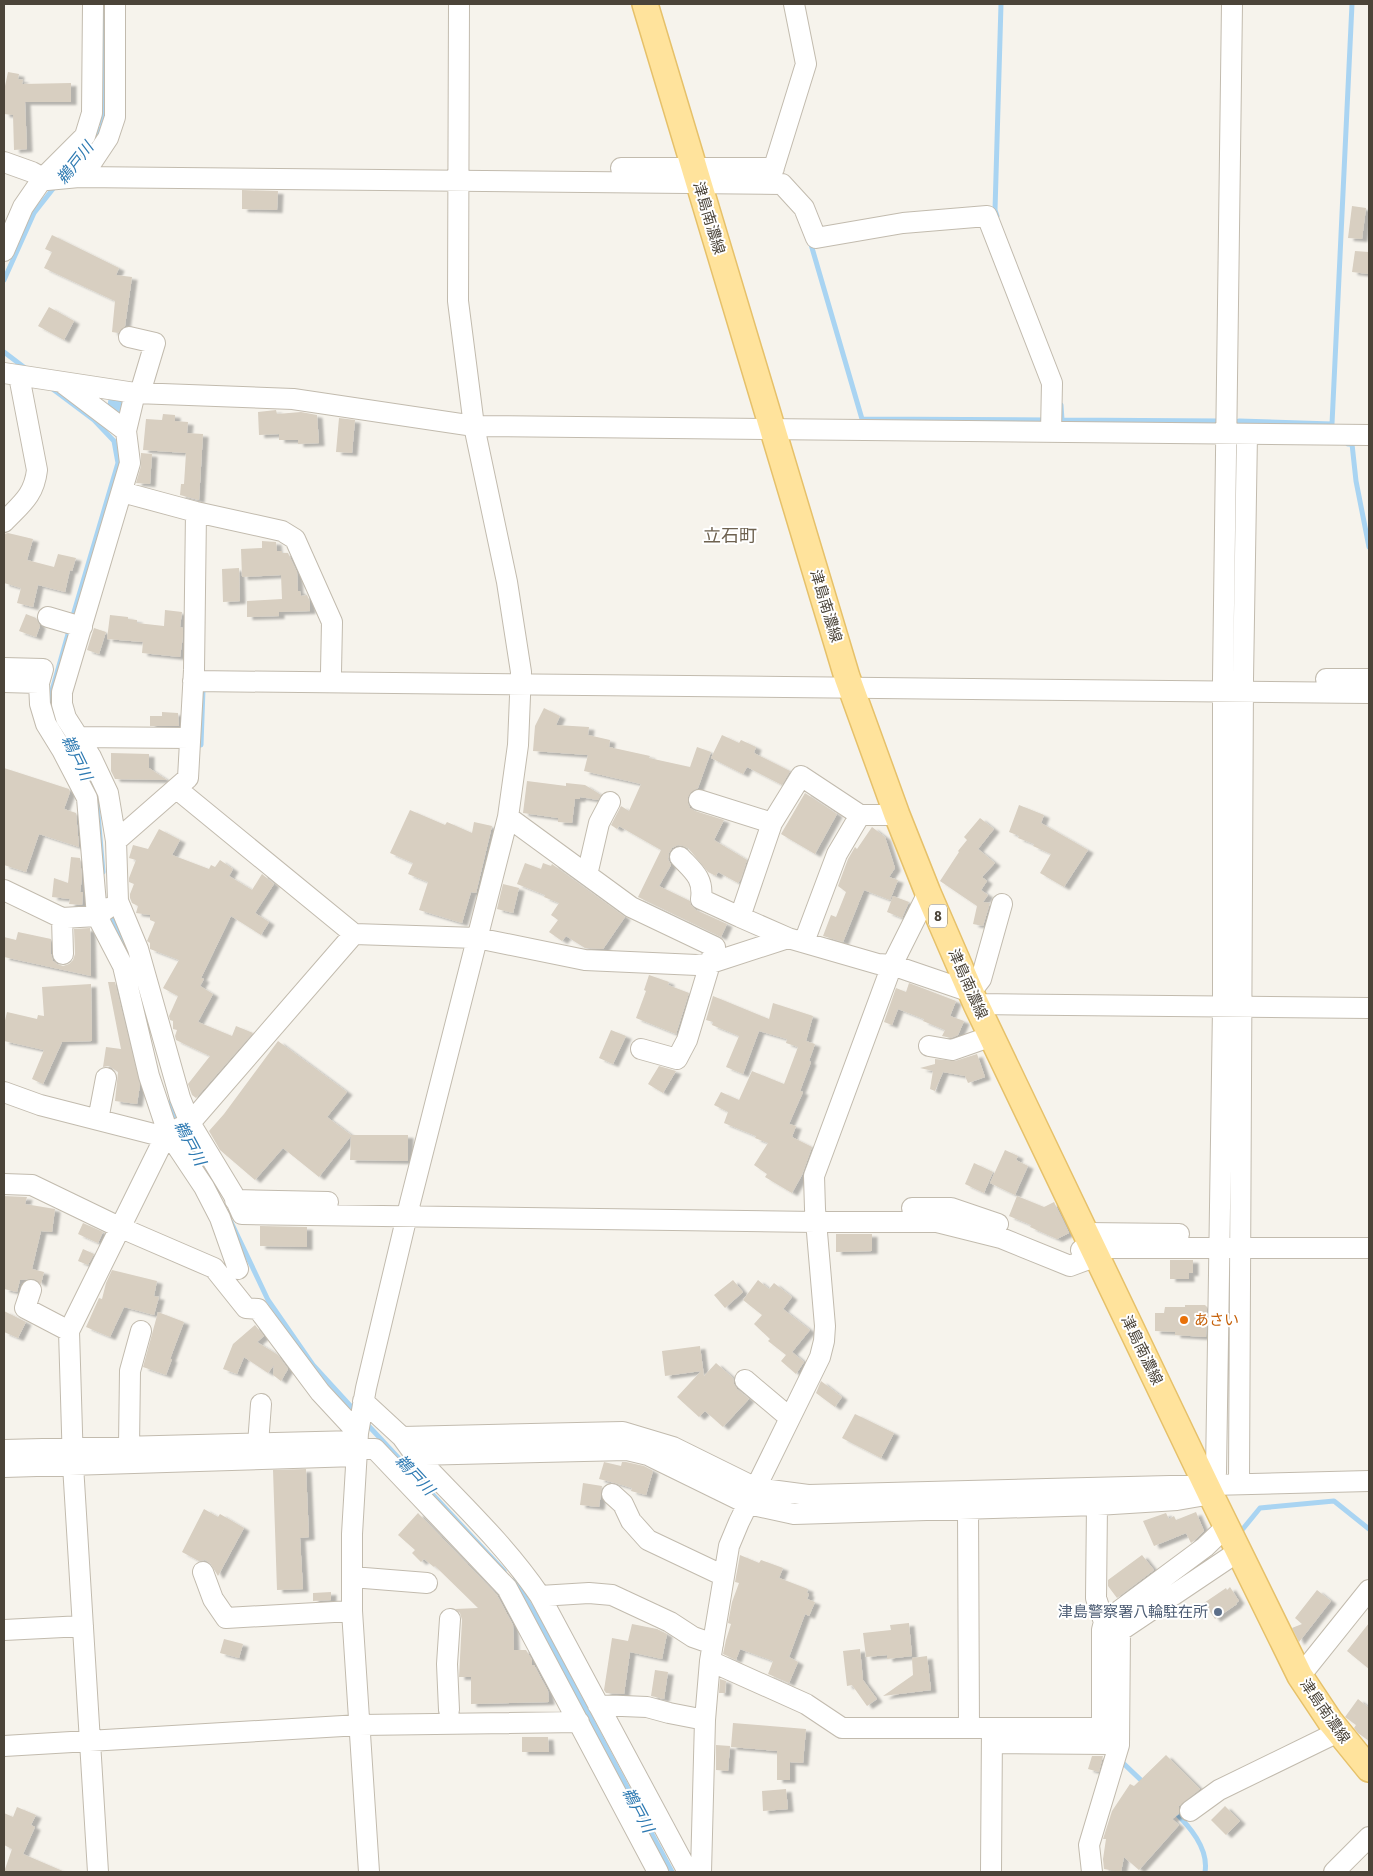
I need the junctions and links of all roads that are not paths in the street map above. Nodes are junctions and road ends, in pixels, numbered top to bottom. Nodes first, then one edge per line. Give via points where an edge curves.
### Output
1 (93, 4) edge
2 (115, 4) edge
3 (459, 4) edge
4 (645, 4) edge
5 (794, 4) edge
6 (1232, 4) edge
7 (4, 162) edge
8 (81, 173) junction
9 (458, 174) junction
10 (697, 175) junction
11 (772, 176) junction
12 (45, 179) junction
13 (4, 251) edge
14 (129, 337) dead end
15 (15, 375) edge
16 (56, 382) junction
17 (138, 393) junction
18 (474, 426) junction
19 (772, 428) junction
20 (126, 431) junction
21 (1052, 432) junction
22 (1226, 434) junction
23 (1247, 434) junction
24 (1369, 435) edge
25 (122, 492) junction
26 (196, 512) junction
27 (4, 522) edge
28 (4, 668) edge
29 (331, 672) junction
30 (194, 675) junction
31 (521, 679) junction
32 (1369, 679) edge
33 (4, 682) edge
34 (849, 682) junction
35 (39, 683) junction
36 (1233, 685) junction
37 (1369, 693) edge
38 (76, 737) junction
39 (190, 738) junction
40 (176, 789) junction
41 (699, 800) dead end
42 (610, 802) dead end
43 (860, 815) junction
44 (897, 815) junction
45 (508, 817) junction
46 (772, 823) junction
47 (116, 841) junction
48 (680, 857) dead end
49 (587, 875) junction
50 (4, 890) edge
51 (928, 893) junction
52 (1002, 904) dead end
53 (108, 908) junction
54 (740, 917) junction
55 (62, 918) junction
56 (354, 934) junction
57 (478, 938) junction
58 (796, 940) junction
59 (63, 954) dead end
60 (711, 963) junction
61 (892, 965) junction
62 (974, 998) junction
63 (1232, 1007) junction
64 (1369, 1008) edge
65 (992, 1036) junction
66 (929, 1046) dead end
67 (641, 1049) dead end
68 (106, 1078) dead end
69 (4, 1092) edge
70 (98, 1120) junction
71 (176, 1130) junction
72 (4, 1171) edge
73 (4, 1184) edge
74 (408, 1210) junction
75 (815, 1215) junction
76 (122, 1221) junction
77 (1369, 1236) edge
78 (1230, 1241) junction
79 (1092, 1246) junction
80 (1369, 1248) edge
81 (231, 1274) junction
82 (31, 1290) dead end
83 (69, 1331) junction
84 (141, 1331) dead end
85 (745, 1380) dead end
86 (261, 1404) dead end
87 (363, 1404) junction
88 (790, 1418) junction
89 (402, 1437) junction
90 (357, 1441) junction
91 (258, 1444) junction
92 (129, 1446) junction
93 (4, 1450) edge
94 (415, 1454) junction
95 (73, 1456) junction
96 (4, 1467) edge
97 (1369, 1481) edge
98 (1238, 1484) junction
99 (1209, 1490) junction
100 (612, 1494) dead end
101 (752, 1496) junction
102 (1097, 1505) junction
103 (968, 1509) junction
104 (1226, 1526) junction
105 (1239, 1551) junction
106 (204, 1572) dead end
107 (724, 1576) junction
108 (352, 1577) junction
109 (427, 1583) dead end
110 (1369, 1590) edge
111 (540, 1596) junction
112 (352, 1611) junction
113 (450, 1619) dead end
114 (1104, 1622) junction
115 (82, 1626) junction
116 (4, 1630) edge
117 (711, 1653) junction
118 (1300, 1676) junction
119 (598, 1705) junction
120 (450, 1710) junction
121 (575, 1715) junction
122 (359, 1718) junction
123 (705, 1720) junction
124 (969, 1728) junction
125 (1338, 1732) junction
126 (4, 1733) edge
127 (1113, 1734) junction
128 (89, 1735) junction
129 (992, 1735) junction
130 (4, 1746) edge
131 (1369, 1769) edge
132 (1190, 1811) dead end
133 (1369, 1837) edge
134 (98, 1872) edge
135 (369, 1872) edge
136 (658, 1872) edge
137 (688, 1872) edge
138 (701, 1872) edge
139 (992, 1872) edge
140 (1092, 1872) edge
141 (1334, 1872) edge

1 - 12 street via 92,113 85,136
2 - 8 street via 115,117 108,138
3 - 9 street
4 - 10 main road, 津島南濃線 / 8
5 - 11 street via 806,64
6 - 22 street
7 - 12 street
8 - 9 street
8 - 12 street
9 - 10 street
9 - 18 street via 458,301
10 - 11 street
10 - 19 main road, 津島南濃線 / 8
11 - 21 street via 804,208 816,238 903,223 987,216 1052,384
12 - 13 street via 23,207
14 - 17 street via 155,344
15 - 16 street
15 - 27 street via 37,470 32,493
16 - 17 street
16 - 20 street
17 - 18 street via 293,399
17 - 20 street
18 - 19 street
18 - 31 street via 507,582
19 - 21 street
19 - 34 main road, 津島南濃線 / 8
20 - 25 street via 130,463
21 - 22 street
22 - 23 street
22 - 36 street
23 - 24 street
23 - 36 street
25 - 26 street
25 - 38 street via 67,623 62,704
26 - 29 street via 282,531 294,539 332,622
26 - 30 street
28 - 35 street via 43,668
29 - 30 street
29 - 31 street
30 - 31 street
30 - 39 street
31 - 34 street
31 - 45 street via 518,745
32 - 36 street
33 - 35 street
34 - 36 street
34 - 44 main road, 津島南濃線 / 8
35 - 53 street via 40,704 46,724 86,798
36 - 37 street
36 - 63 street
38 - 39 street
38 - 47 street via 91,757 108,793
39 - 40 street via 188,778
40 - 47 street
40 - 56 street
41 - 46 street
42 - 49 street via 599,823
43 - 44 street
43 - 46 street via 801,776
43 - 58 street via 837,854
44 - 51 main road, 津島南濃線 / 8
45 - 49 street
45 - 57 street
46 - 54 street
47 - 53 street
48 - 54 street via 697,875 702,888 701,899
49 - 60 street via 631,908 715,947
50 - 55 street
51 - 61 street
51 - 62 main road, 津島南濃線 / 8
52 - 62 street
53 - 55 street
53 - 71 street via 138,949 180,1098
54 - 58 street
55 - 59 street
56 - 57 street
56 - 71 street
57 - 60 street via 585,960
57 - 74 street
58 - 60 street
58 - 61 street via 878,964
60 - 67 street via 687,1040 677,1059
61 - 62 street
61 - 75 street via 814,1176
62 - 63 street
62 - 65 main road, 津島南濃線 / 8
63 - 64 street
63 - 78 street
65 - 66 street via 952,1050
65 - 79 main road, 津島南濃線 / 8
68 - 70 street
69 - 70 street
70 - 71 street
71 - 74 street via 236,1200
71 - 76 street
71 - 81 street via 220,1218
72 - 76 street via 26,1172
73 - 76 street via 32,1185
74 - 75 street
74 - 87 street
75 - 79 street via 951,1208 1066,1252
75 - 88 street via 824,1341 820,1357
76 - 81 street
76 - 83 street
77 - 78 street
78 - 79 street
78 - 80 street
78 - 98 street
78 - 99 street via 1216,1474
79 - 99 main road, 津島南濃線 / 8
81 - 90 street via 246,1308 258,1309
82 - 83 street via 25,1308
83 - 95 street
84 - 92 street via 130,1371
85 - 88 street
86 - 91 street
87 - 89 street
87 - 90 street
88 - 101 street
89 - 94 street
89 - 101 street via 623,1432 673,1447
90 - 91 street
90 - 95 street
90 - 108 street
90 - 121 street via 375,1449 507,1588
91 - 92 street
92 - 95 street
93 - 95 street
94 - 101 street via 627,1450 648,1455
94 - 111 street via 503,1549
95 - 96 street
95 - 115 street
97 - 98 street
98 - 99 street
99 - 101 street
99 - 102 street via 1177,1500
99 - 104 main road, 津島南濃線 / 8
100 - 107 street via 648,1540
101 - 103 street via 794,1514
101 - 107 street via 729,1546
102 - 103 street
102 - 114 street via 1096,1598
103 - 124 street
104 - 105 main road, 津島南濃線 / 8
104 - 114 street via 1205,1548
105 - 118 main road, 津島南濃線 / 8
105 - 127 street via 1120,1631
106 - 112 street via 213,1599 226,1618
107 - 117 street
108 - 109 street
108 - 112 street
110 - 118 street
111 - 117 street via 612,1595 670,1622
111 - 119 street
112 - 122 street
113 - 120 street via 447,1664
114 - 127 street via 1102,1630
115 - 116 street
115 - 128 street
117 - 123 street
117 - 124 street via 806,1704 842,1728
118 - 125 main road, 津島南濃線 / 8
119 - 123 street via 647,1707
119 - 137 street
120 - 121 street
120 - 122 street
121 - 122 street
121 - 136 street
122 - 128 street
122 - 135 street
123 - 138 street
124 - 129 street
125 - 131 main road, 津島南濃線 / 8
125 - 132 street via 1219,1790
126 - 128 street
127 - 129 street via 1110,1744
127 - 140 street via 1089,1845
128 - 130 street
128 - 134 street
129 - 139 street
133 - 141 street

